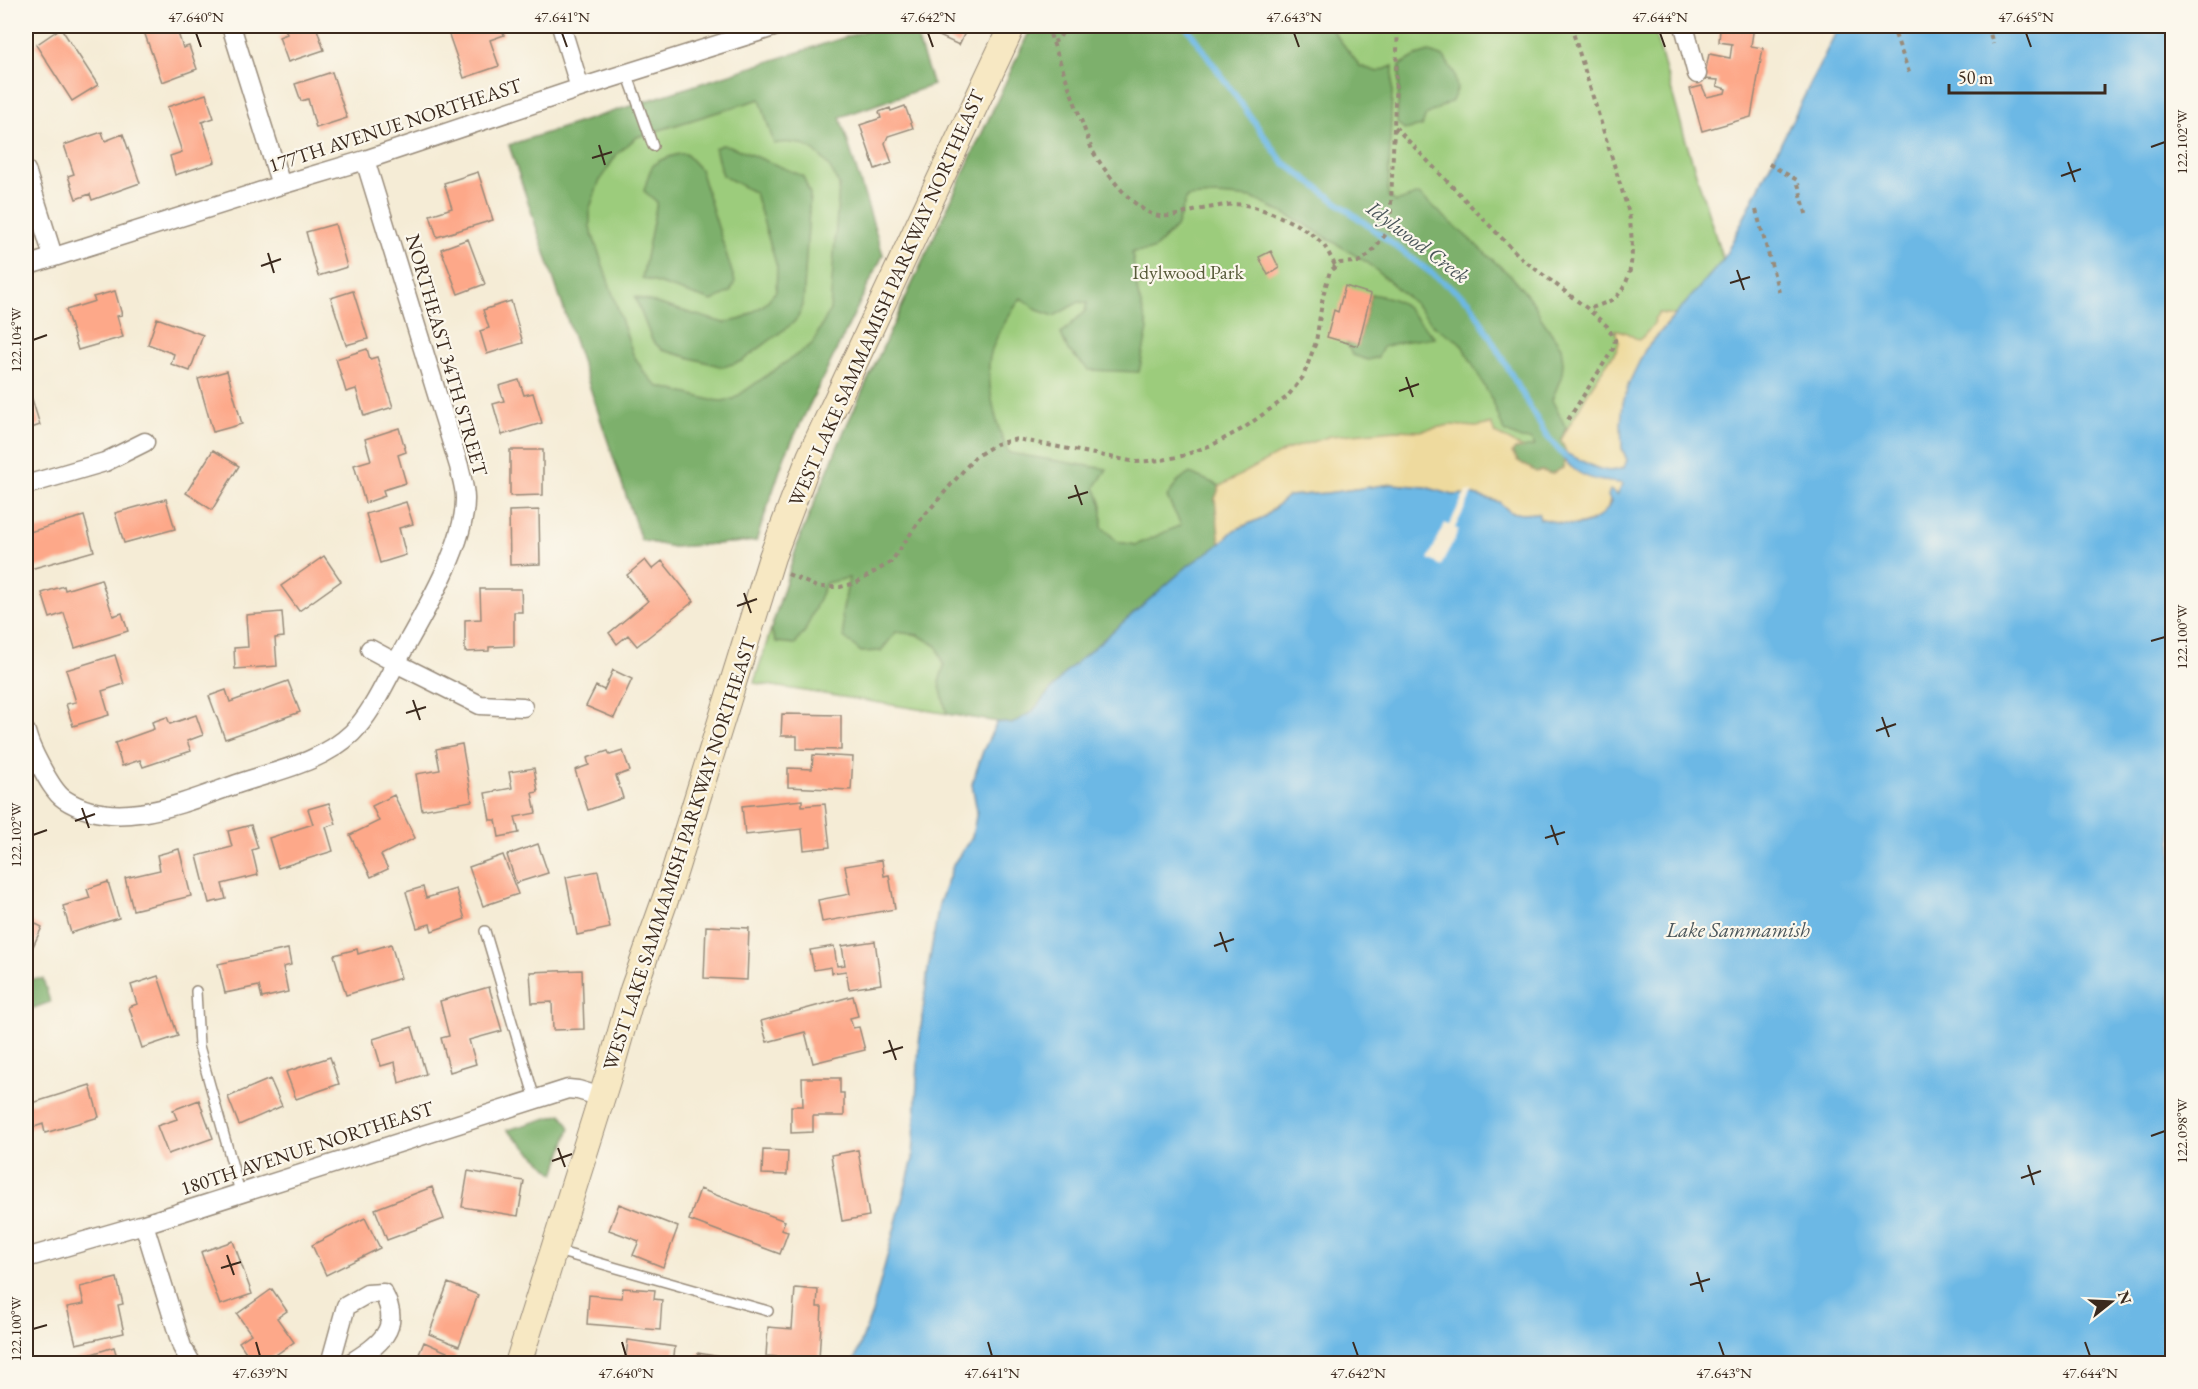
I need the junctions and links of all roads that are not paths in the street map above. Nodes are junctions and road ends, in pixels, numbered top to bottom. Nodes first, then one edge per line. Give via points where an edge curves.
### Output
1 (231, 26) edge
2 (561, 26) edge
3 (777, 26) edge
4 (1012, 26) edge
5 (1684, 26) edge
6 (741, 32) edge
7 (627, 73) junction
8 (1697, 74) dead end
9 (580, 88) junction
10 (653, 146) dead end
11 (365, 160) junction
12 (26, 170) edge
13 (281, 185) junction
14 (53, 256) junction
15 (26, 266) edge
16 (145, 442) dead end
17 (26, 485) edge
18 (370, 649) dead end
19 (396, 663) junction
20 (523, 707) dead end
21 (26, 732) edge
22 (484, 931) dead end
23 (196, 991) dead end
24 (602, 1097) junction
25 (535, 1099) junction
26 (240, 1192) junction
27 (144, 1224) junction
28 (554, 1250) junction
29 (26, 1258) edge
30 (768, 1311) dead end
31 (192, 1364) edge
32 (330, 1364) edge
33 (349, 1364) edge
34 (518, 1364) edge

1 - 13 street
2 - 9 street
3 - 6 street, 177TH AVENUE NORTHEAST
4 - 24 main road, WEST LAKE SAMMAMISH PARKWAY NORTHEAST via 810,457 770,566
5 - 8 street
6 - 7 street, 177TH AVENUE NORTHEAST
7 - 9 street, 177TH AVENUE NORTHEAST
7 - 10 lane
9 - 11 street, 177TH AVENUE NORTHEAST
11 - 13 street, 177TH AVENUE NORTHEAST
11 - 19 street, NORTHEAST 34TH STREET via 459,466 465,498 459,535 447,567
12 - 14 street
13 - 14 street, 177TH AVENUE NORTHEAST
14 - 15 street, 177TH AVENUE NORTHEAST
16 - 17 street via 105,462
18 - 19 street
19 - 20 street via 480,705
19 - 21 street, NORTHEAST 34TH STREET via 374,704 352,732 322,756 158,810 92,812 63,798 46,776
22 - 25 lane
23 - 26 lane via 199,1046
24 - 25 street, 180TH AVENUE NORTHEAST via 568,1089
24 - 28 main road, WEST LAKE SAMMAMISH PARKWAY NORTHEAST
25 - 26 street, 180TH AVENUE NORTHEAST
26 - 27 street, 180TH AVENUE NORTHEAST
27 - 29 street, 180TH AVENUE NORTHEAST
27 - 31 street via 182,1347
28 - 30 lane
28 - 34 main road, WEST LAKE SAMMAMISH PARKWAY NORTHEAST
32 - 33 street via 346,1306 367,1294 383,1293 391,1307 387,1333 374,1348

